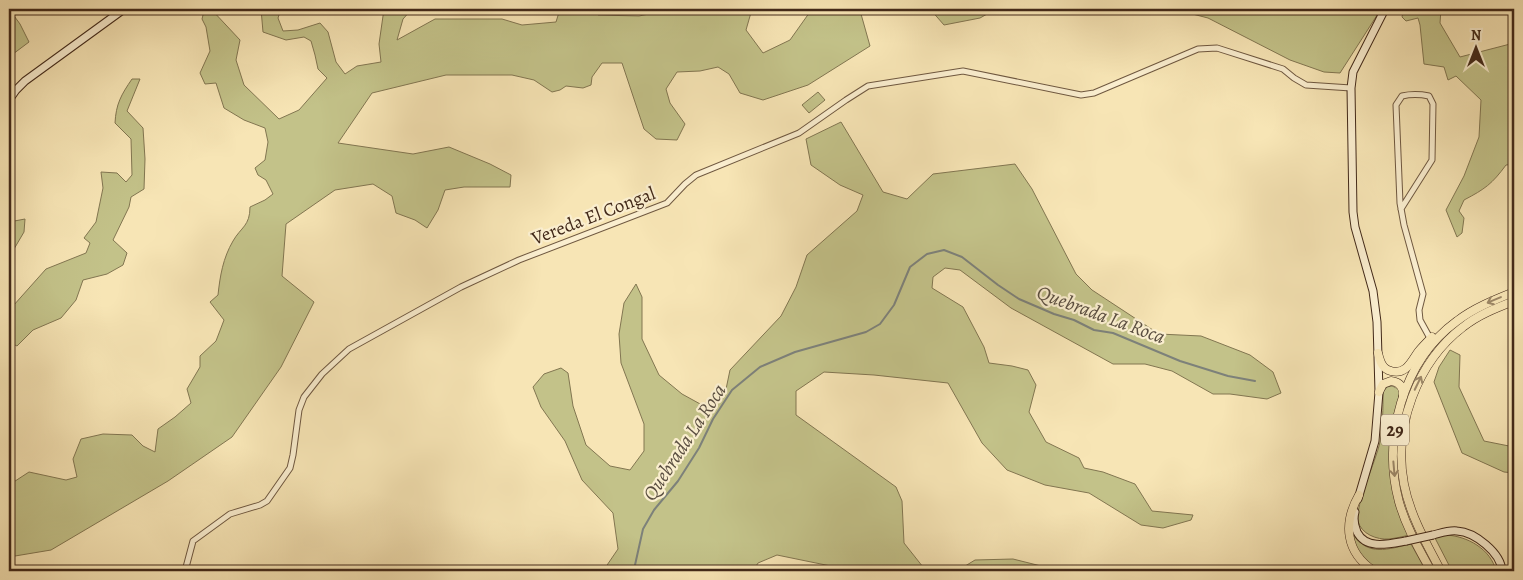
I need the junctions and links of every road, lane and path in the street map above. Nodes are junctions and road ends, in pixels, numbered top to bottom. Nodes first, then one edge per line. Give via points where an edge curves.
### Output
1 (124, 9) edge
2 (1385, 9) edge
3 (1351, 88) junction
4 (9, 100) edge
5 (1401, 209) junction
6 (1514, 292) edge
7 (1514, 301) edge
8 (1432, 340) junction
9 (1378, 353) junction
10 (1379, 392) junction
11 (1403, 397) junction
12 (1359, 495) junction
13 (1412, 514) junction
14 (186, 571) edge
15 (1374, 571) edge
16 (1431, 571) edge
17 (1441, 571) edge
18 (1446, 571) edge
19 (1502, 571) edge

1 - 4 main road via 25,82
2 - 3 main road via 1353,72
3 - 9 main road via 1353,212 1373,291
3 - 14 street, Vereda El Congal via 1306,85 1283,69 1217,48 1198,49 1081,95 963,71 868,86 799,133 696,175 667,203 519,260 461,287 349,349 322,374 304,397 290,468 267,501 230,514 194,541
5 - 5 street via 1396,105 1402,96 1422,94 1434,104 1432,160
5 - 8 street via 1423,294 1420,320
6 -> 8 highway via 1474,310 1442,329
13 -> 7 highway, 29 via 1404,484 1401,450 1408,412 1418,383 1436,354 1457,331 1481,315
8 - 9 highway via 1402,371 1388,370 1380,362
8 - 11 highway, 29
9 - 10 main road
10 - 11 highway via 1383,384 1396,382 1402,388
10 - 12 main road via 1375,441
11 -> 16 highway, 29 via 1393,449 1397,492 1406,521
12 - 15 highway via 1352,508 1349,532 1355,551
12 - 19 main road, bridge via 1353,517 1360,537 1367,542 1379,545 1456,531 1468,533 1495,554
13 - 17 highway, 29
13 - 18 highway

